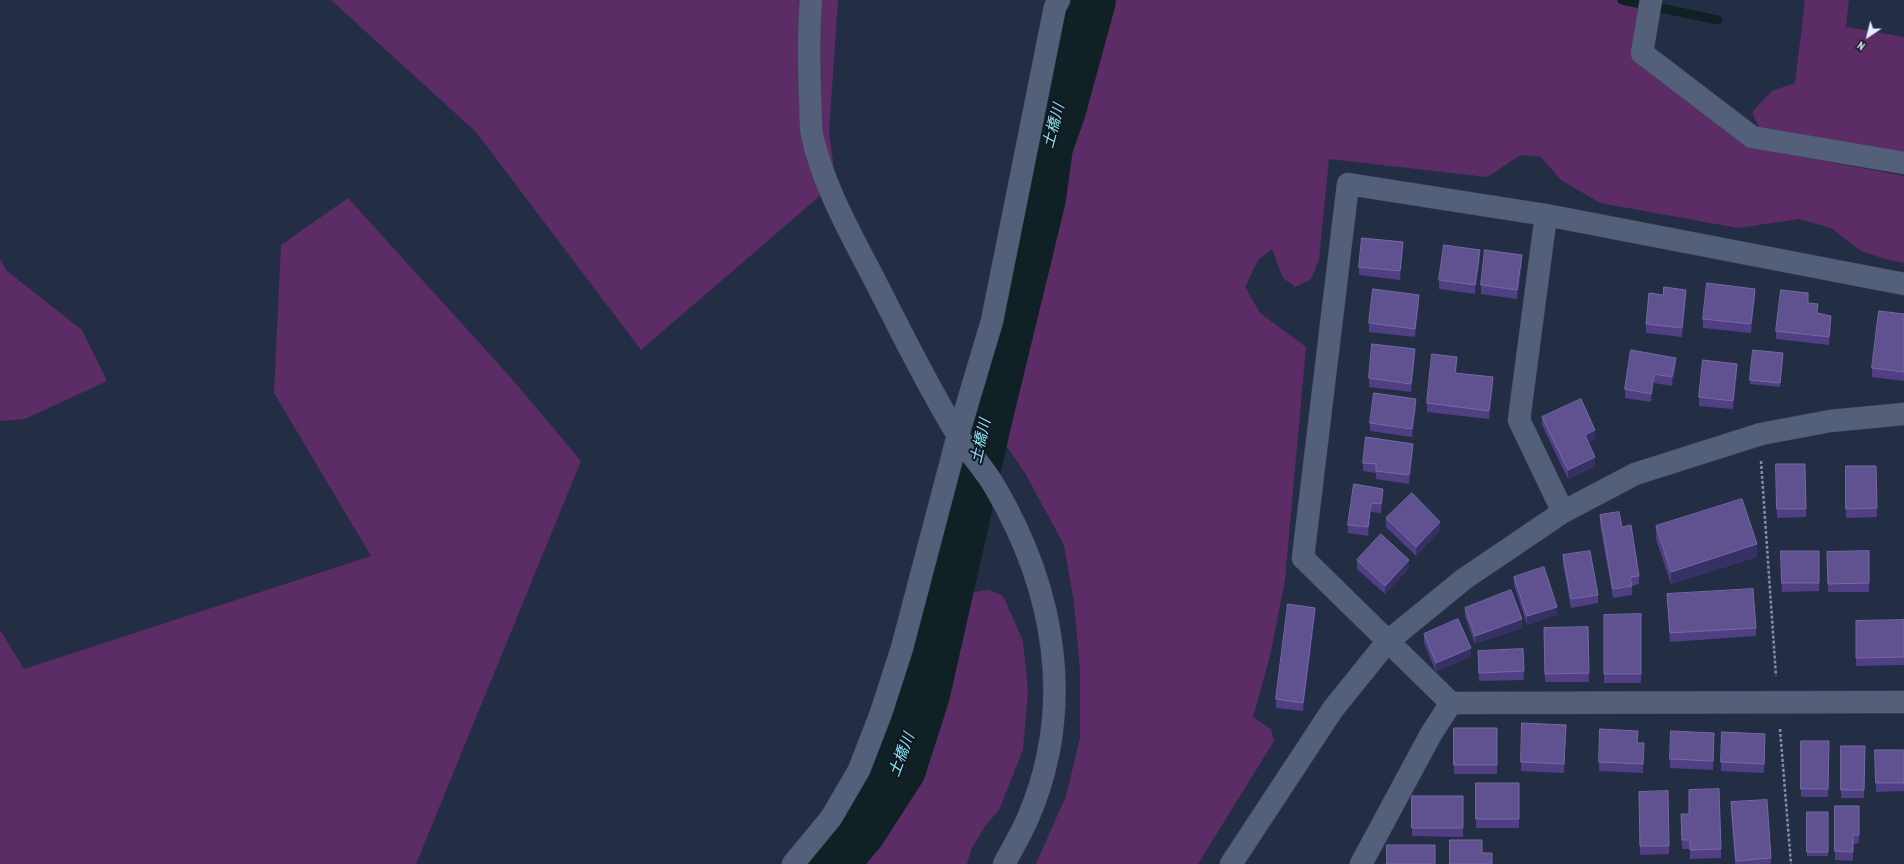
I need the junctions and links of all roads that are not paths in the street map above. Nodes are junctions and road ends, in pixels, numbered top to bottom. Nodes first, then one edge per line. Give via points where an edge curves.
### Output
1 (811, 0) edge
2 (1059, 0) edge
3 (1651, 0) edge
4 (1904, 163) edge
5 (1546, 215) junction
6 (1904, 284) edge
7 (1904, 414) edge
8 (958, 435) junction
9 (1563, 512) junction
10 (1387, 642) junction
11 (1904, 702) edge
12 (1451, 704) junction
13 (794, 864) edge
14 (1004, 864) edge
15 (1231, 864) edge
16 (1361, 864) edge

1 - 8 street via 808,43 812,133 823,173 844,222
2 - 8 street via 1055,7 992,321
3 - 4 street via 1642,53 1752,137
5 - 6 street
5 - 9 street via 1519,420
5 - 10 street via 1348,184 1303,558
7 - 9 street via 1830,421 1761,434 1634,474
8 - 13 street via 902,648 881,713 859,770 831,818
8 - 14 street via 994,486 1024,541 1044,598 1054,650 1055,705 1046,766 1028,818
9 - 10 street via 1464,579
10 - 12 street
10 - 15 street via 1333,709
11 - 12 street
12 - 16 street via 1431,734

